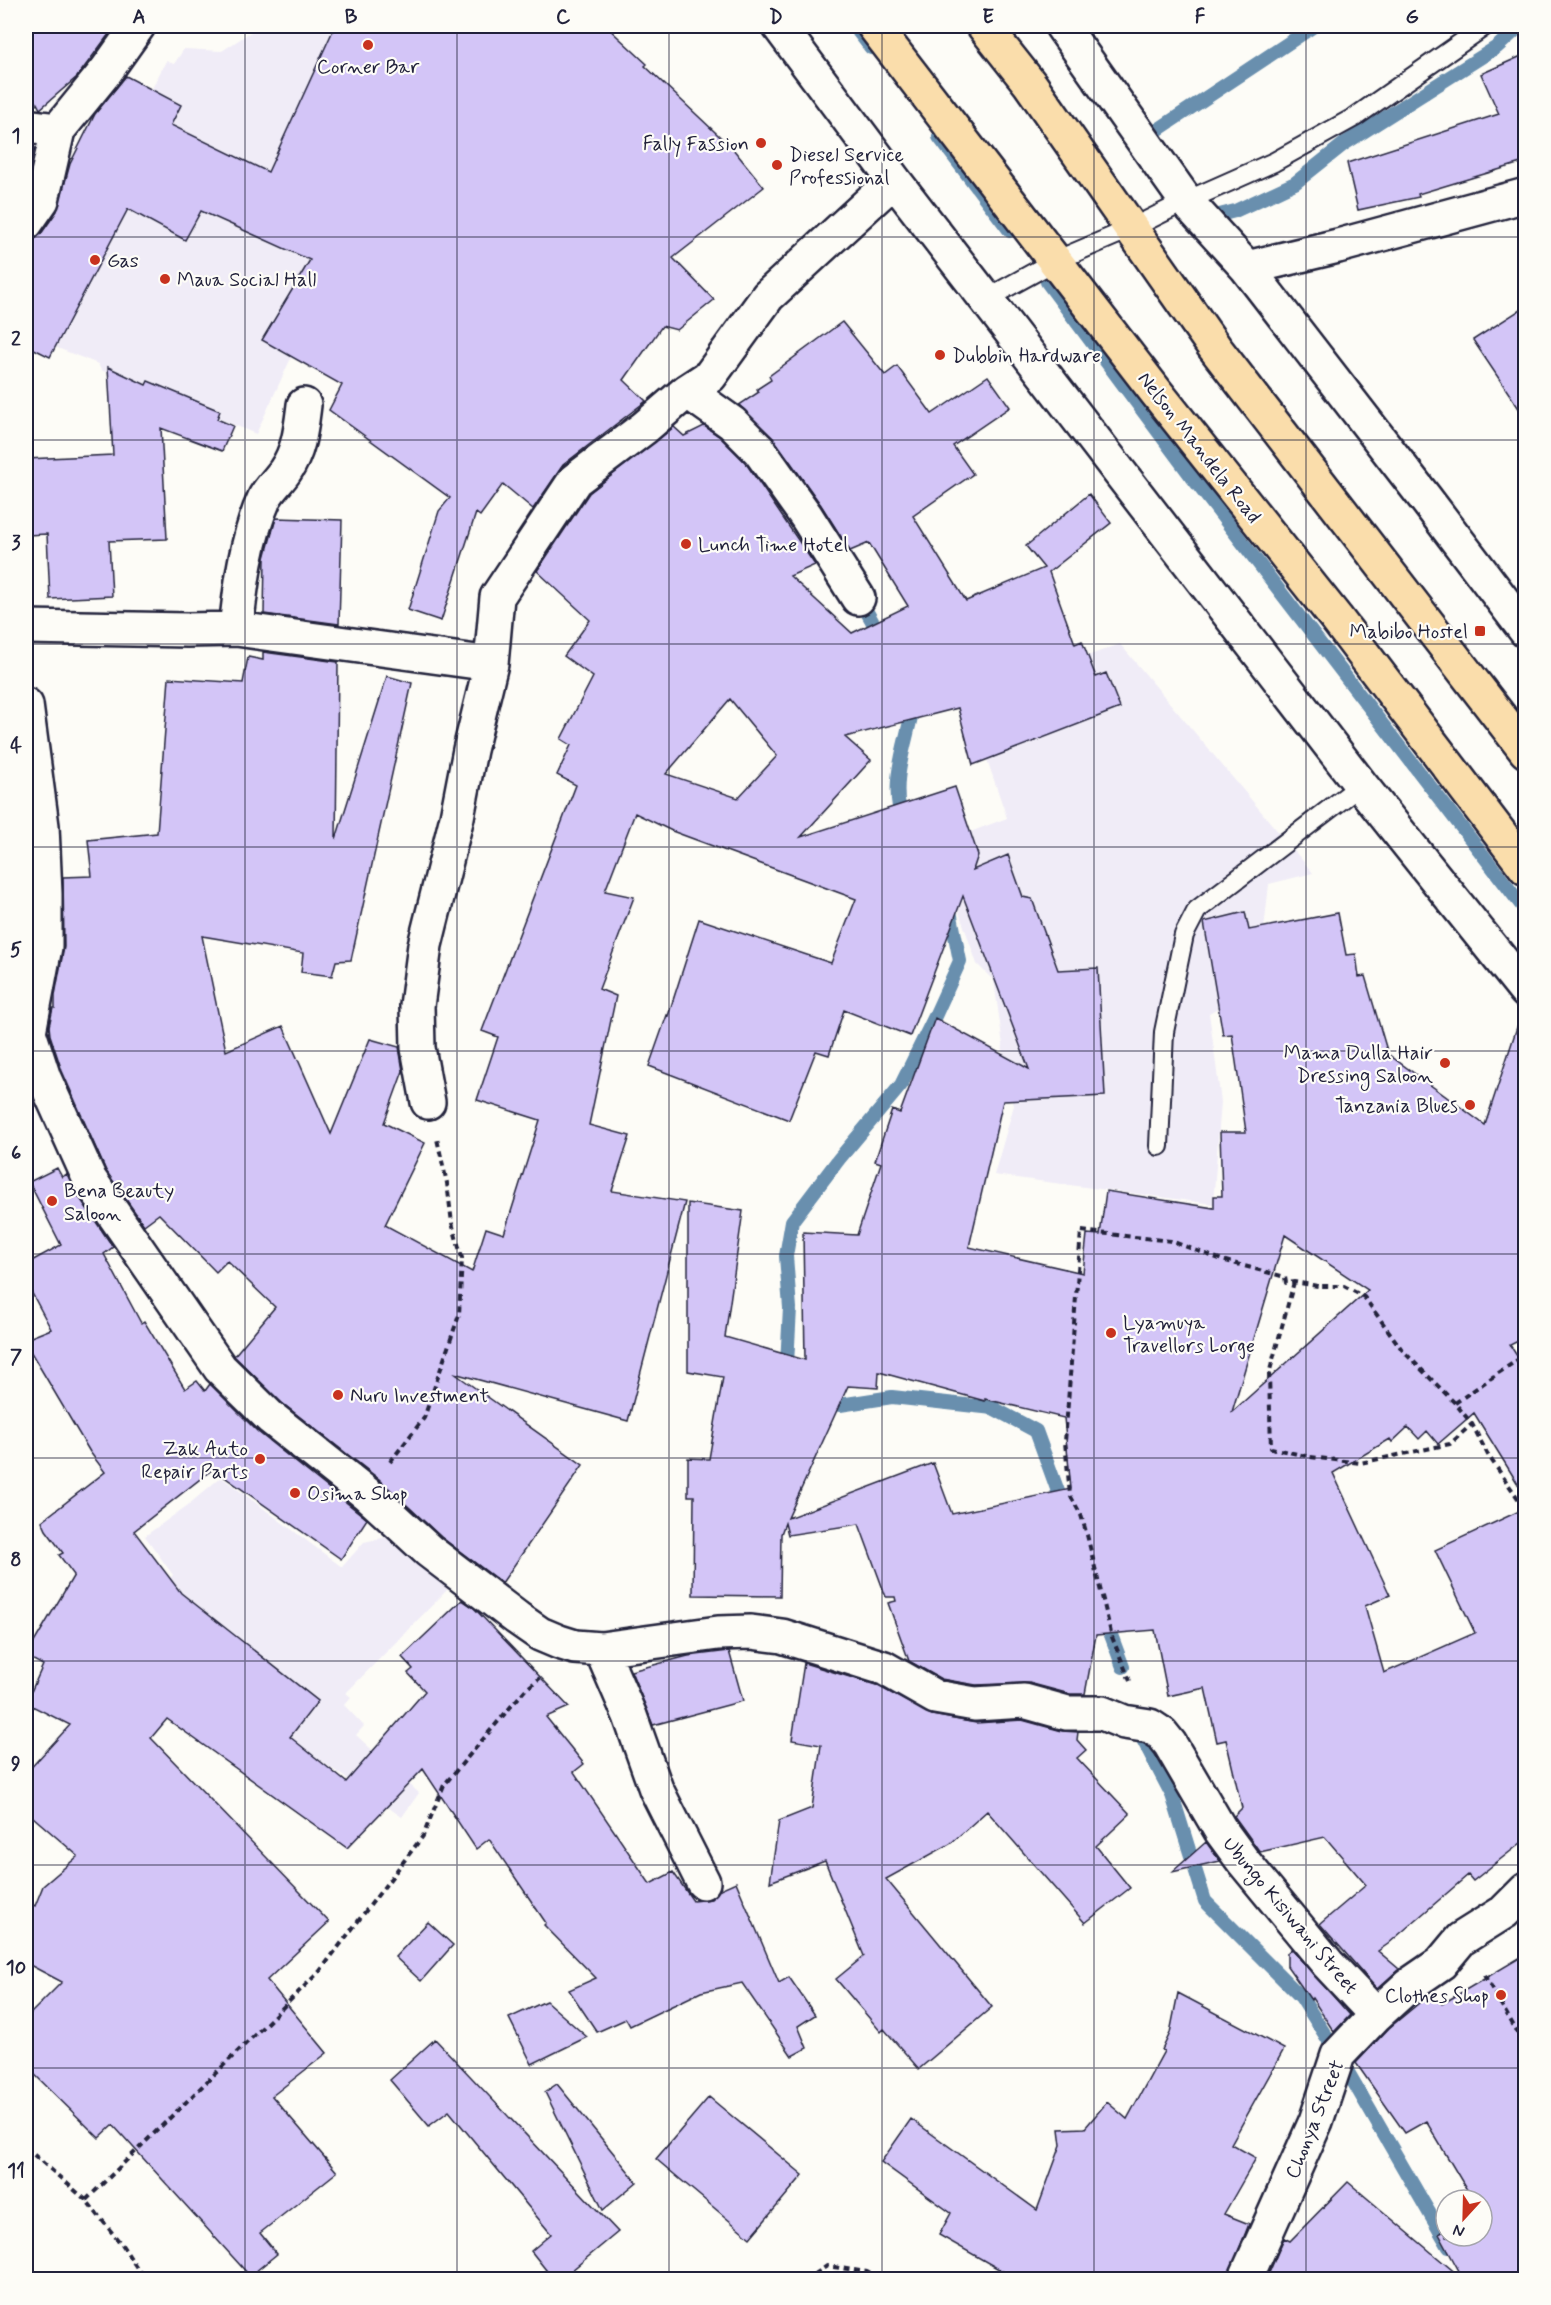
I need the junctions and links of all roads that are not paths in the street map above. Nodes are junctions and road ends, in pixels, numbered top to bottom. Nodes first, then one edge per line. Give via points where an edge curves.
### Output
1 (138, 26) edge
2 (779, 26) edge
3 (874, 26) edge
4 (984, 26) edge
5 (1485, 26) edge
6 (1067, 28) edge
7 (26, 126) edge
8 (58, 130) junction
9 (894, 180) junction
10 (1526, 195) edge
11 (1186, 201) junction
12 (26, 223) edge
13 (1130, 229) junction
14 (1054, 261) junction
15 (1247, 268) junction
16 (986, 299) junction
17 (687, 391) junction
18 (304, 405) dead end
19 (858, 598) dead end
20 (26, 627) edge
21 (236, 629) junction
22 (1526, 631) edge
23 (491, 664) junction
24 (26, 705) edge
25 (1526, 751) edge
26 (1361, 785) junction
27 (1526, 868) edge
28 (1526, 991) edge
29 (429, 1102) road end
30 (1159, 1146) dead end
31 (588, 1648) junction
32 (703, 1882) dead end
33 (1526, 1890) edge
34 (1376, 2015) junction
35 (1245, 2280) edge

1 - 8 street
2 - 9 street
3 - 14 main road, Nelson Mandela Road
4 - 13 main road via 1030,84
5 - 11 lane via 1354,117 1274,162
6 - 11 street
7 - 8 street
8 - 12 street via 42,200
9 - 16 street
9 - 17 street via 768,296 710,376
10 - 15 street
11 - 13 lane
11 - 15 street
13 - 14 lane
13 - 25 main road via 1215,348
14 - 16 lane
14 - 27 main road, Nelson Mandela Road via 1336,618
15 - 22 street
16 - 26 street
17 - 19 street via 732,423 759,450
17 - 23 street via 575,480 497,597
18 - 21 street via 298,448 266,494 253,526 242,574
20 - 21 street
21 - 23 street
23 - 29 street via 424,945 417,1006 418,1048
24 - 31 street via 42,826 45,894 45,948 29,1032 44,1078 90,1180 220,1368 270,1417 367,1494 429,1551 517,1618 540,1634
26 - 28 street
26 - 30 lane via 1197,910 1184,935 1164,1032
31 - 32 street via 630,1716 656,1790
31 - 34 street, Ubungo Kisiwani Street via 718,1633 782,1636 884,1668 935,1696 975,1704 1024,1701 1067,1713 1102,1713 1150,1726 1170,1744 1243,1861
33 - 34 street, Chonya Street via 1504,1912 1461,1939 1441,1963
34 - 35 street, Chonya Street via 1338,2055 1316,2121

